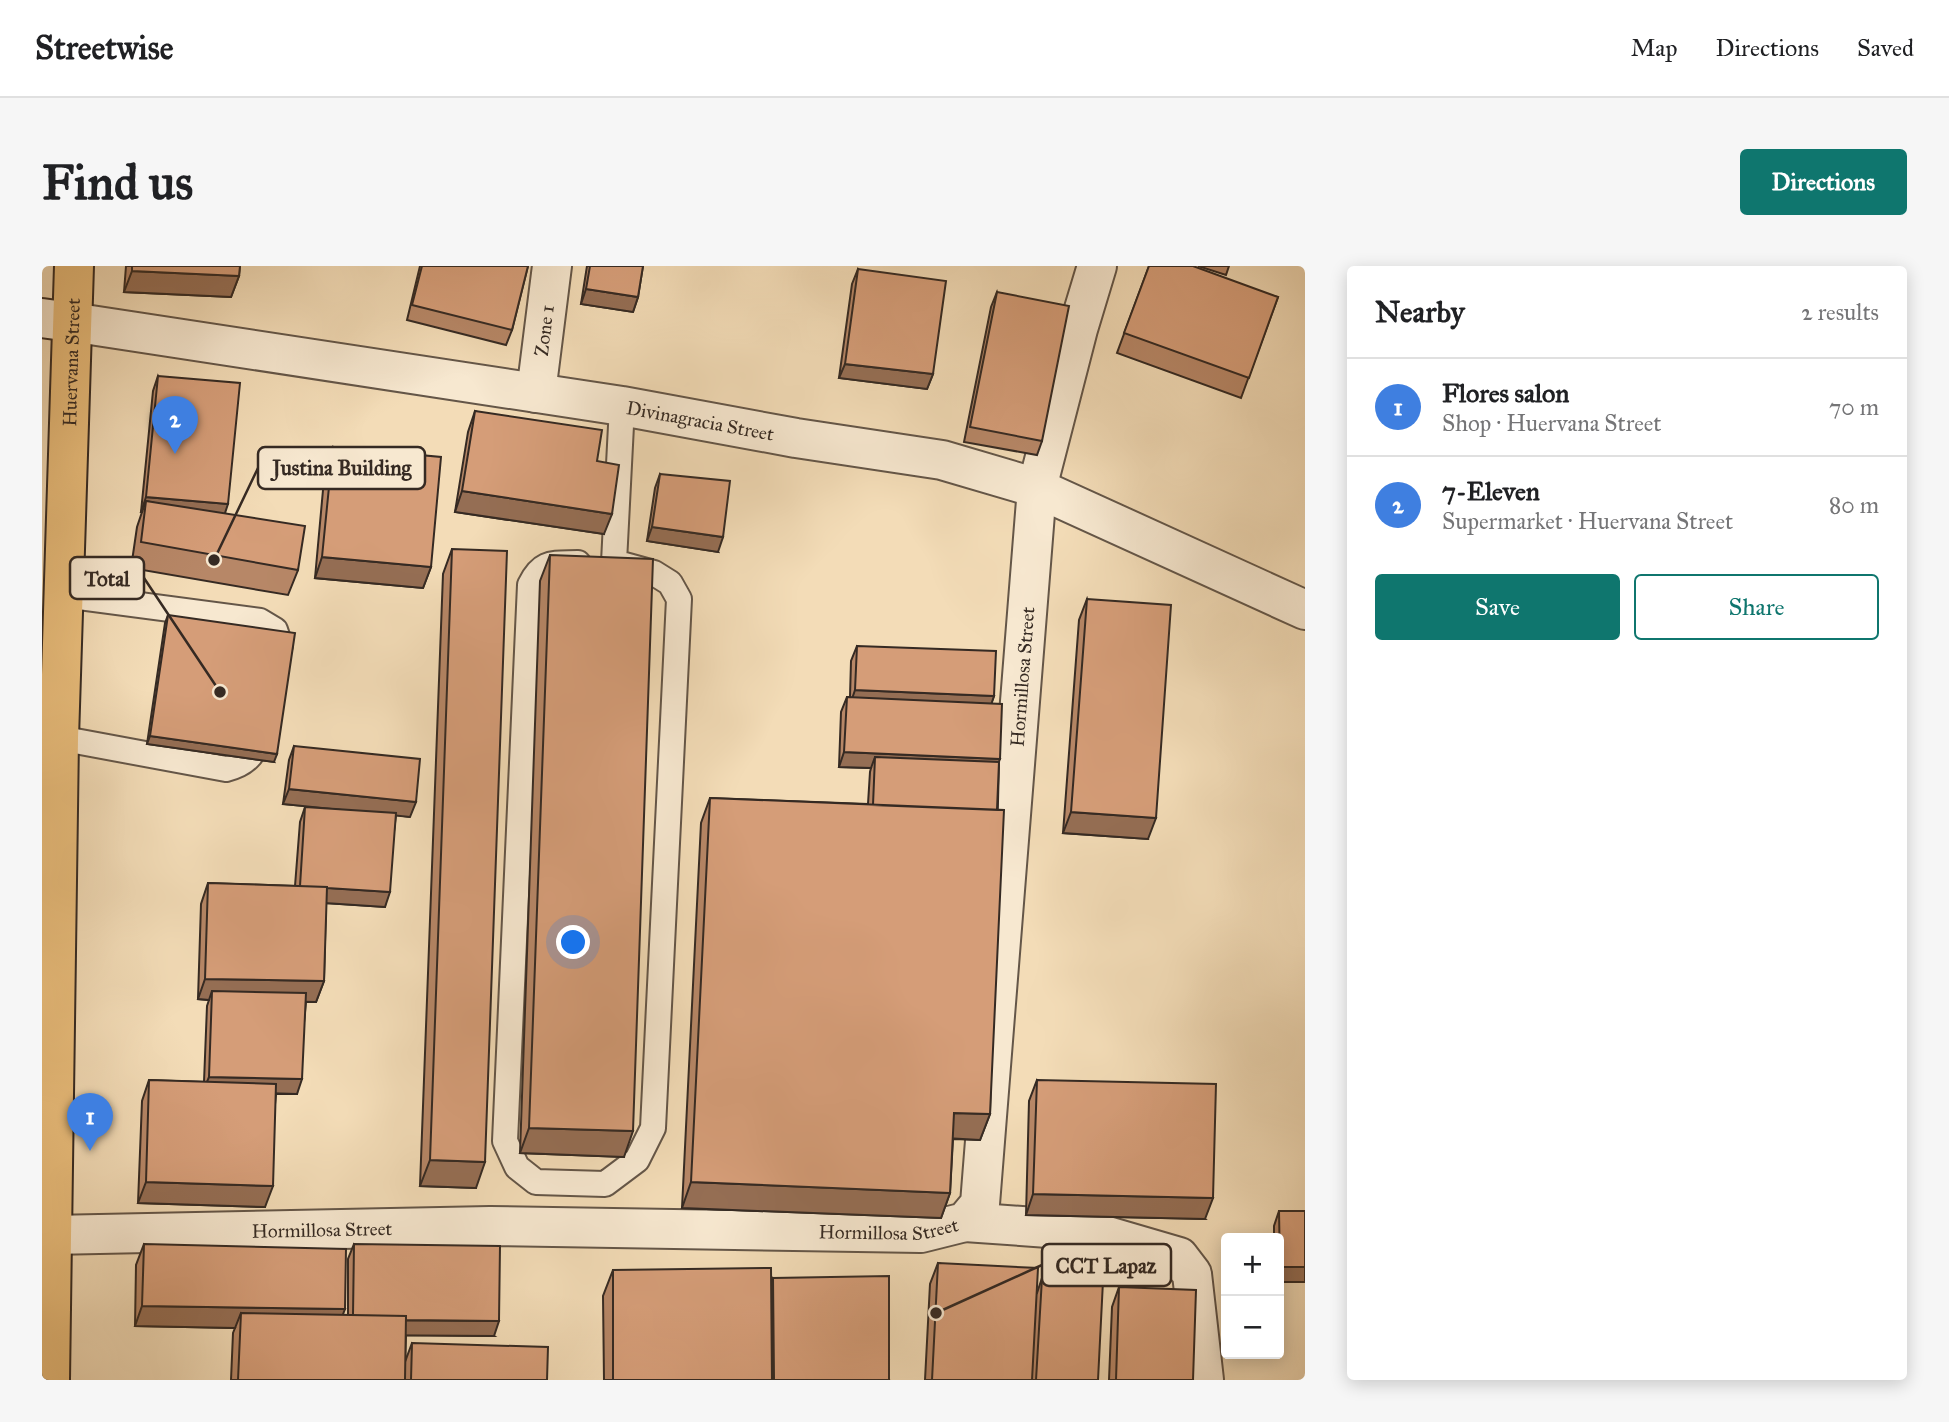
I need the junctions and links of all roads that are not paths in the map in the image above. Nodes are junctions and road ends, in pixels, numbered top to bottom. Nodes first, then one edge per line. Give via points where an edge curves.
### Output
1 (74, 266) edge
2 (552, 266) edge
3 (1097, 266) edge
4 (57, 320) edge
5 (536, 393) junction
6 (622, 406) junction
7 (1037, 488) junction
8 (614, 562) junction
9 (64, 595) junction
10 (1305, 610) edge
11 (272, 682) edge
12 (266, 707) edge
13 (59, 738) junction
14 (47, 1167) edge
15 (965, 1222) junction
16 (51, 1236) junction
17 (50, 1380) edge
18 (1204, 1380) edge

1 - 4 main road, Huervana Street
2 - 5 street, Zone 1
3 - 7 street, Hormillosa Street
4 - 5 street, Divinagracia Street
4 - 9 main road, Huervana Street
5 - 6 street, Divinagracia Street
6 - 7 street, Divinagracia Street via 796,439 942,460
6 - 8 lane
7 - 10 street, Divinagracia Street
7 - 15 street, Hormillosa Street via 980,1204
8 - 8 lane via 548,564 537,571 530,585 505,1141 517,1167 536,1182 605,1184 637,1160 653,1128 679,599 670,583 654,573
9 - 11 lane via 260,621 275,630 280,645
9 - 13 main road, Huervana Street
12 - 13 lane via 258,744 241,765 226,769
13 - 14 main road, Huervana Street
14 - 16 main road, Huervana Street
15 - 16 street, Hormillosa Street via 921,1233 490,1226
15 - 18 street via 1090,1231 1179,1256 1192,1273
16 - 17 main road, Huervana Street

